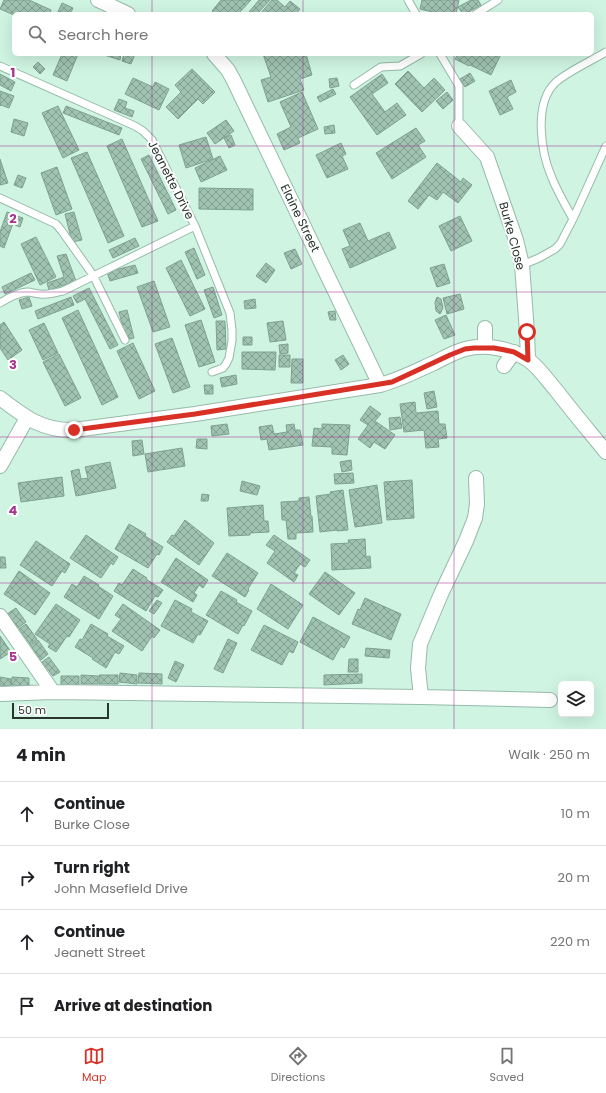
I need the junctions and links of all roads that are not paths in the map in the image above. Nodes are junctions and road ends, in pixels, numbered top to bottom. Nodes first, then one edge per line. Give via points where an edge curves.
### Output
1 (98, 0) edge
2 (408, 0) edge
3 (498, 0) edge
4 (124, 12) edge
5 (415, 12) edge
6 (479, 12) edge
7 (606, 52) edge
8 (216, 56) edge
9 (418, 56) edge
10 (441, 56) edge
11 (0, 66) edge
12 (354, 85) dead end
13 (459, 126) joint
14 (606, 146) edge
15 (0, 198) edge
16 (573, 219) junction
17 (195, 226) junction
18 (522, 265) junction
19 (93, 275) junction
20 (0, 303) edge
21 (484, 328) dead end
22 (125, 340) dead end
23 (486, 347) junction
24 (514, 352) junction
25 (528, 360) junction
26 (504, 366) dead end
27 (212, 372) dead end
28 (380, 384) junction
29 (0, 398) edge
30 (27, 418) junction
31 (606, 452) edge
32 (0, 466) edge
33 (476, 478) dead end
34 (0, 616) edge
35 (53, 692) junction
36 (0, 694) edge
37 (421, 697) junction
38 (550, 700) dead end

1 - 4 street
2 - 5 lane
3 - 6 lane
7 - 16 lane via 556,82 543,106 544,153 551,177
8 - 28 street, Elaine Street via 234,81
9 - 12 lane via 400,66 381,67
10 - 13 lane via 459,86
11 - 17 lane, Jeanette Drive via 143,131 152,140
13 - 18 street, Burke Close via 487,157 509,217
14 - 16 lane
15 - 19 lane via 56,224
16 - 18 lane via 555,249
17 - 19 lane
17 - 27 lane, Jeanette Drive via 232,323 232,341 226,364
18 - 25 street, Burke Close
19 - 20 lane via 56,293 22,293
19 - 22 lane
21 - 23 street
23 - 24 street
23 - 28 street via 459,351 392,382
24 - 25 street
24 - 26 street
25 - 31 street
28 - 30 street via 195,414 74,430 45,427
29 - 30 street
30 - 32 street
33 - 37 street via 478,504 475,518 420,644 418,668
34 - 35 street
35 - 36 street
35 - 37 street
37 - 38 street

